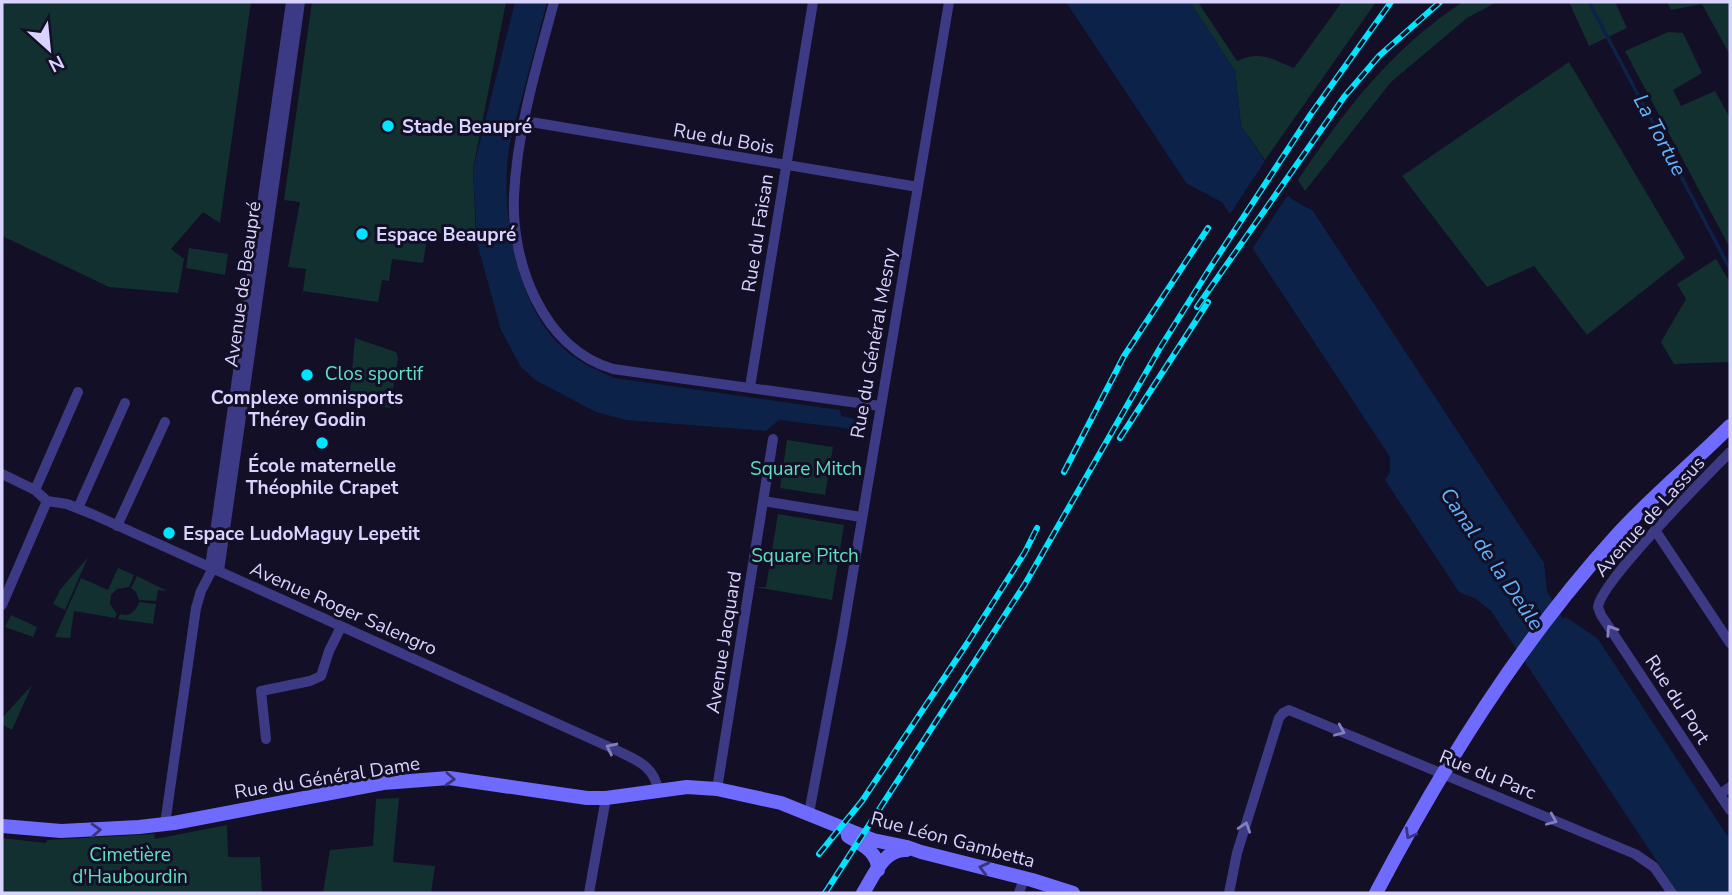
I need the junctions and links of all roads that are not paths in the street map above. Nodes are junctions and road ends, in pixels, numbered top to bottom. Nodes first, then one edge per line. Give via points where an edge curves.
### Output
1 (291, 2) edge
2 (300, 2) edge
3 (554, 2) edge
4 (813, 2) edge
5 (949, 2) edge
6 (525, 121) junction
7 (786, 166) junction
8 (918, 187) junction
9 (750, 387) junction
10 (78, 392) dead end
11 (125, 403) dead end
12 (880, 406) junction
13 (165, 422) dead end
14 (1730, 426) edge
15 (1730, 431) edge
16 (773, 439) dead end
17 (1710, 446) junction
18 (1730, 452) edge
19 (2, 474) edge
20 (36, 490) junction
21 (47, 501) junction
22 (763, 501) junction
23 (78, 508) junction
24 (861, 517) junction
25 (117, 526) junction
26 (1655, 530) junction
27 (214, 569) junction
28 (2, 605) edge
29 (1598, 607) joint
30 (341, 627) junction
31 (1730, 643) edge
32 (266, 739) dead end
33 (1444, 775) junction
34 (1730, 788) edge
35 (717, 789) junction
36 (658, 791) junction
37 (1720, 794) junction
38 (606, 798) junction
39 (1730, 810) edge
40 (815, 816) junction
41 (165, 824) junction
42 (2, 826) edge
43 (921, 852) junction
44 (878, 870) junction
45 (1024, 878) junction
46 (589, 893) edge
47 (863, 893) edge
48 (1019, 893) edge
49 (1073, 893) edge
50 (1229, 893) edge
51 (1377, 893) edge
52 (1672, 893) edge

1 - 27 street, Avenue de Beaupré
2 - 27 street, Avenue de Beaupré
3 - 6 street
4 - 7 street, Rue du Faisan
5 - 8 street, Rue du Général Mesny
6 - 7 street, Rue du Bois
6 - 9 street via 515,184 515,225 526,278 548,323 567,342 607,367
7 - 8 street, Rue du Bois
7 - 9 street, Rue du Faisan
8 - 12 street, Rue du Général Mesny
9 - 12 street
10 - 20 street
11 - 23 street
12 - 24 street, Rue du Général Mesny
13 - 25 street
14 - 17 street
15 - 17 street
16 - 22 street, Avenue Jacquard
17 - 33 street via 1632,519 1576,583 1482,709
18 - 26 street, Avenue de Lassus
19 - 20 street
20 - 21 street
21 - 23 street, Avenue Roger Salengro
21 - 28 street
22 - 24 street
22 - 35 street, Avenue Jacquard
23 - 25 street, Avenue Roger Salengro
24 - 40 street, Rue du Général Mesny
25 - 27 street, Avenue Roger Salengro
26 - 29 street, Avenue de Lassus via 1603,593
26 - 31 street
27 - 30 street, Avenue Roger Salengro
27 - 41 street via 196,608
37 -> 29 street, Rue du Port
30 - 32 street via 321,676 261,691
36 -> 30 street, Avenue Roger Salengro via 654,775 642,763
50 -> 33 street, Rue du Parc via 1237,853 1285,711
33 -> 51 street
33 -> 52 street, Rue du Parc via 1635,854 1654,867
34 - 37 street
35 - 36 street, Rue du Général Dame
35 - 40 street, Rue du Général Dame
36 - 38 street, Rue du Général Dame
37 - 39 street, Rue du Port
41 -> 38 street, Rue du Général Dame via 428,779
38 - 46 street
40 - 43 street, Rue Léon Gambetta via 873,840
40 - 44 street, Rue Léon Gambetta via 873,853
42 -> 41 street, Rue du Général Dame via 70,831
43 - 44 street via 892,851
45 -> 43 street, Rue Léon Gambetta
44 - 47 street
45 - 48 street
45 - 49 street, Rue Léon Gambetta

